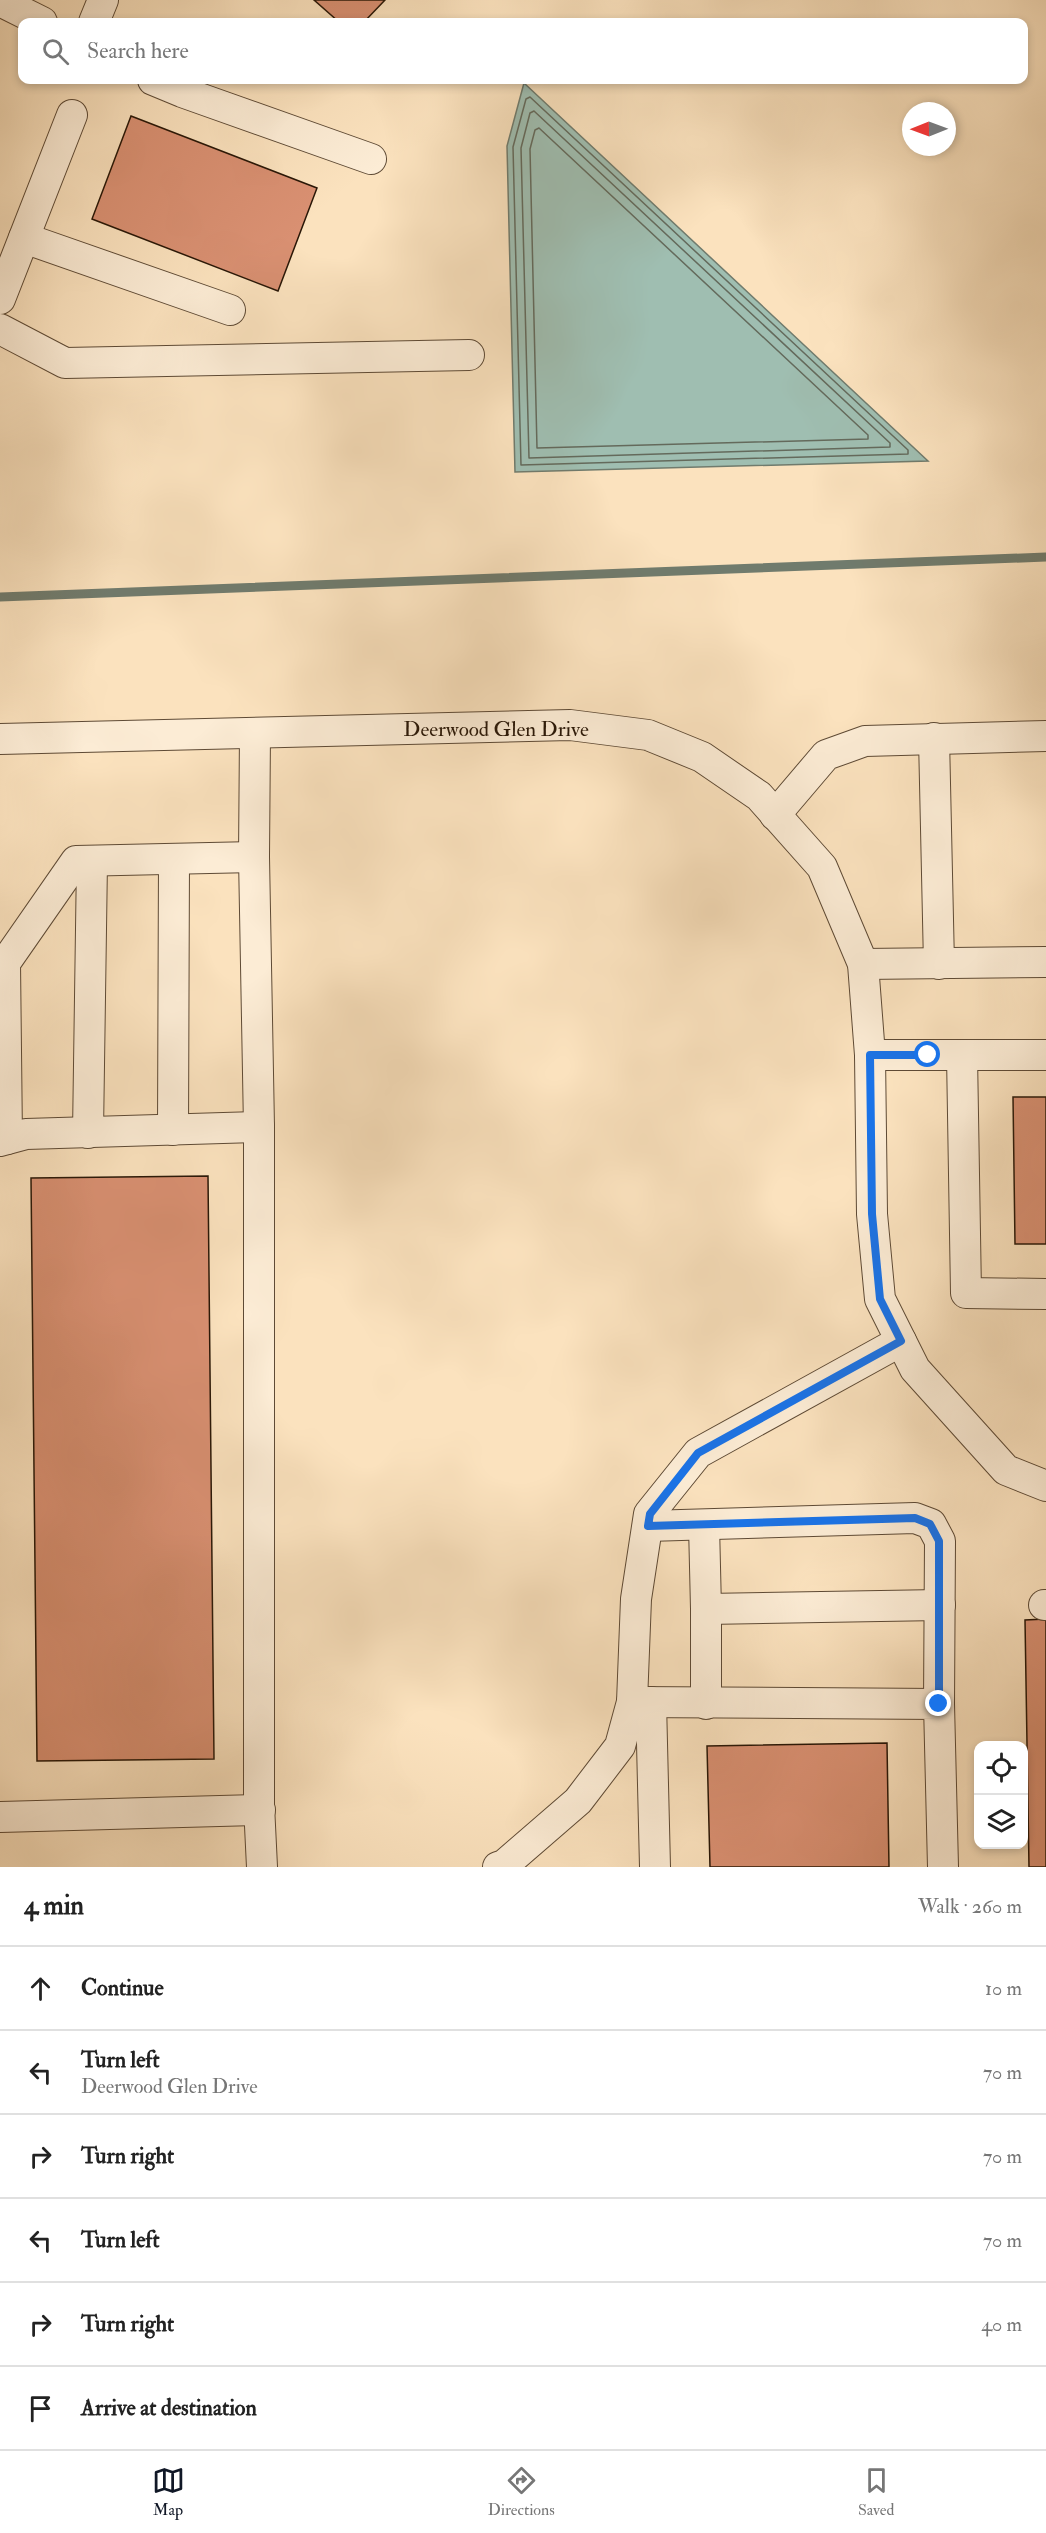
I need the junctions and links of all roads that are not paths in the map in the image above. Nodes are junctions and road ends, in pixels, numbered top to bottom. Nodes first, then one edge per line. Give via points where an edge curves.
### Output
1 (103, 0) edge
2 (0, 2) edge
3 (34, 18) edge
4 (96, 18) edge
5 (163, 84) edge
6 (72, 115) dead end
7 (371, 159) dead end
8 (24, 238) junction
9 (0, 299) edge
10 (230, 310) dead end
11 (0, 329) edge
12 (470, 355) dead end
13 (255, 733) junction
14 (1046, 736) edge
15 (934, 738) junction
16 (0, 739) edge
17 (775, 815) junction
18 (254, 857) junction
19 (174, 859) junction
20 (92, 861) junction
21 (1046, 962) edge
22 (863, 964) junction
23 (939, 964) junction
24 (870, 1055) junction
25 (962, 1055) junction
26 (1046, 1055) edge
27 (259, 1127) junction
28 (173, 1130) junction
29 (88, 1132) junction
30 (4, 1140) edge
31 (1046, 1294) edge
32 (901, 1341) junction
33 (1046, 1486) edge
34 (704, 1525) junction
35 (648, 1526) junction
36 (940, 1605) junction
37 (706, 1610) junction
38 (641, 1702) junction
39 (706, 1704) junction
40 (939, 1704) junction
41 (260, 1810) junction
42 (0, 1817) edge
43 (262, 1867) edge
44 (498, 1867) edge
45 (655, 1867) edge
46 (943, 1867) edge

1 - 4 street
2 - 3 street
5 - 7 street
6 - 8 street
8 - 9 street
8 - 10 street
11 - 12 street via 65,363
13 - 16 street, Deerwood Glen Drive
13 - 17 street, Deerwood Glen Drive via 570,725 648,735 702,758 759,796
13 - 18 street
14 - 15 street
15 - 17 street via 865,741 826,755
15 - 23 street
17 - 22 street, Deerwood Glen Drive via 822,867
18 - 19 street
18 - 27 street
19 - 20 street
19 - 28 street
20 - 29 street
20 - 30 street via 76,861 5,963
21 - 23 street
22 - 23 street
22 - 24 street, Deerwood Glen Drive
24 - 25 street
24 - 32 street, Deerwood Glen Drive via 872,1214 880,1299
25 - 26 street
25 - 31 street via 966,1293
27 - 28 street
27 - 41 street
28 - 29 street
29 - 30 street via 26,1134
32 - 33 street, Deerwood Glen Drive via 915,1369 1006,1470
32 - 35 street via 698,1453 650,1514
34 - 35 street
34 - 36 street via 915,1518 930,1524 939,1541
34 - 37 street
35 - 38 street via 636,1599
36 - 37 street
36 - 40 street
37 - 39 street
38 - 39 street
38 - 44 street via 620,1746 578,1801
38 - 45 street
39 - 40 street
40 - 46 street
41 - 42 street
41 - 43 street

